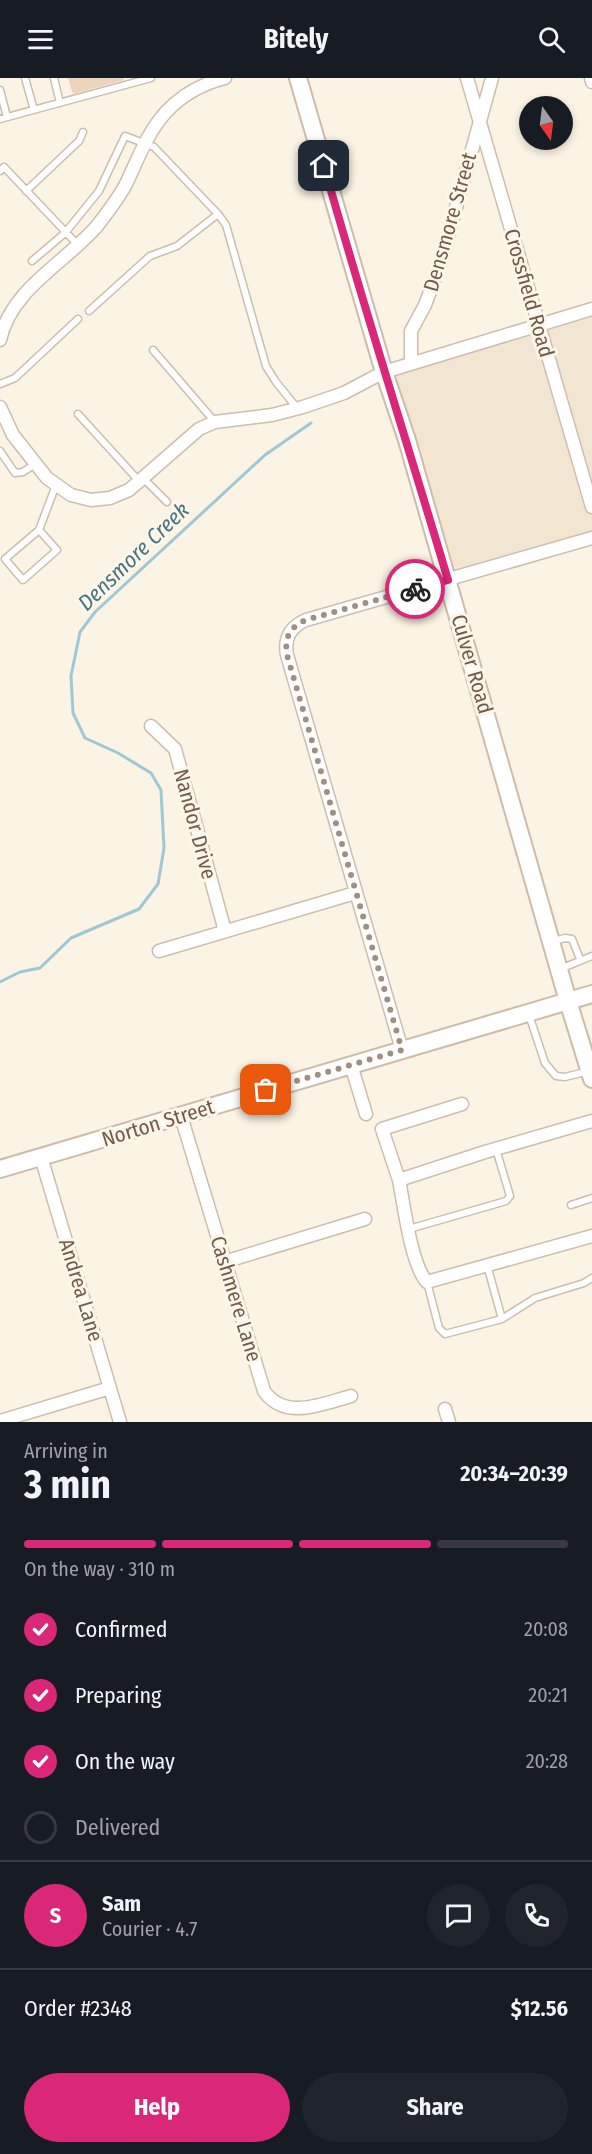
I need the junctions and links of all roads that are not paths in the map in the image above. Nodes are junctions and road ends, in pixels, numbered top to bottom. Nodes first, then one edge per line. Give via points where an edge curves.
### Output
1 (25, 78) edge
2 (54, 78) edge
3 (151, 78) edge
4 (225, 78) edge
5 (298, 78) edge
6 (467, 78) edge
7 (492, 78) edge
8 (0, 90) edge
9 (60, 103) junction
10 (34, 110) junction
11 (4, 118) edge
12 (479, 120) junction
13 (83, 132) dead end
14 (144, 144) junction
15 (0, 171) edge
16 (26, 191) junction
17 (218, 214) junction
18 (65, 233) junction
19 (78, 245) junction
20 (32, 261) dead end
21 (592, 309) edge
22 (89, 311) dead end
23 (4, 313) edge
24 (78, 319) dead end
25 (538, 325) junction
26 (0, 340) edge
27 (153, 350) dead end
28 (411, 364) junction
29 (384, 372) junction
30 (0, 384) edge
31 (0, 407) edge
32 (298, 409) junction
33 (78, 414) dead end
34 (215, 422) junction
35 (0, 452) edge
36 (36, 464) junction
37 (141, 479) junction
38 (56, 484) junction
39 (166, 502) dead end
40 (592, 507) edge
41 (39, 530) junction
42 (592, 538) edge
43 (448, 580) junction
44 (151, 726) dead end
45 (355, 893) junction
46 (225, 931) junction
47 (551, 942) junction
48 (159, 951) dead end
49 (592, 956) edge
50 (580, 959) junction
51 (559, 969) junction
52 (592, 994) edge
53 (568, 1001) junction
54 (528, 1013) junction
55 (402, 1050) junction
56 (351, 1065) junction
57 (591, 1073) edge
58 (462, 1104) dead end
59 (366, 1114) dead end
60 (181, 1116) junction
61 (592, 1121) edge
62 (490, 1150) junction
63 (41, 1157) junction
64 (0, 1169) edge
65 (399, 1180) junction
66 (592, 1198) edge
67 (571, 1205) dead end
68 (365, 1219) dead end
69 (409, 1229) junction
70 (592, 1236) edge
71 (224, 1262) junction
72 (487, 1265) junction
73 (592, 1278) edge
74 (427, 1282) junction
75 (502, 1318) junction
76 (110, 1388) junction
77 (351, 1396) dead end
78 (446, 1409) dead end
79 (0, 1421) edge
80 (120, 1422) edge
81 (449, 1422) edge

1 - 10 lane
2 - 9 lane
3 - 9 lane
4 - 14 street via 183,96 154,126
5 - 29 main road, Culver Road
6 - 12 street, Crossfield Road
7 - 12 street, Densmore Street
8 - 11 lane
9 - 10 lane
10 - 11 lane
12 - 25 street, Crossfield Road
12 - 28 street, Densmore Street via 440,265 411,331
13 - 16 lane via 79,141
14 - 17 lane via 154,147
14 - 18 lane via 125,136 99,191
14 - 19 street via 124,187 97,226
15 - 16 lane via 4,167
16 - 18 lane
17 - 22 lane via 177,246 150,256
17 - 32 lane via 226,225 266,366
18 - 19 lane
18 - 20 lane
19 - 23 street
21 - 25 street
23 - 26 street
24 - 30 lane via 15,378
25 - 28 street
25 - 40 street, Crossfield Road
27 - 34 lane
28 - 29 street
29 - 32 street via 344,393
29 - 43 main road, Culver Road
31 - 36 street via 13,435
32 - 34 street
33 - 37 lane
34 - 37 street via 199,429
35 - 36 lane via 15,472
36 - 38 street
37 - 38 street via 129,490 110,498 91,500 71,495
37 - 39 lane
38 - 41 lane
41 - 41 lane via 5,559 23,580 57,550
42 - 43 street
43 - 45 street via 306,620 287,636 287,655
43 - 47 main road, Culver Road
44 - 46 street, Nandor Drive via 175,749
45 - 46 street
45 - 55 street
46 - 48 street
47 - 50 lane via 572,939
47 - 51 main road, Culver Road
49 - 50 lane
50 - 51 lane
51 - 53 main road, Culver Road
52 - 53 main road, Norton Street
53 - 54 main road, Norton Street
53 - 57 main road, Culver Road
54 - 55 main road, Norton Street
54 - 57 lane via 545,1063 556,1077
55 - 56 main road, Norton Street
56 - 59 street
56 - 60 main road, Norton Street
58 - 65 street via 382,1129
60 - 63 main road, Norton Street
60 - 71 street, Cashmere Lane
61 - 62 street
62 - 65 street
62 - 69 lane via 510,1196 506,1201
63 - 64 main road, Norton Street
63 - 76 street, Andrea Lane
65 - 69 street
66 - 67 lane
68 - 71 street
69 - 74 street via 415,1263
70 - 72 street
71 - 77 street, Cashmere Lane via 269,1398 284,1407 304,1408
72 - 74 street
72 - 75 lane
73 - 75 lane via 535,1298
74 - 75 lane via 439,1328 445,1334
76 - 79 street
76 - 80 street, Andrea Lane
78 - 81 street

